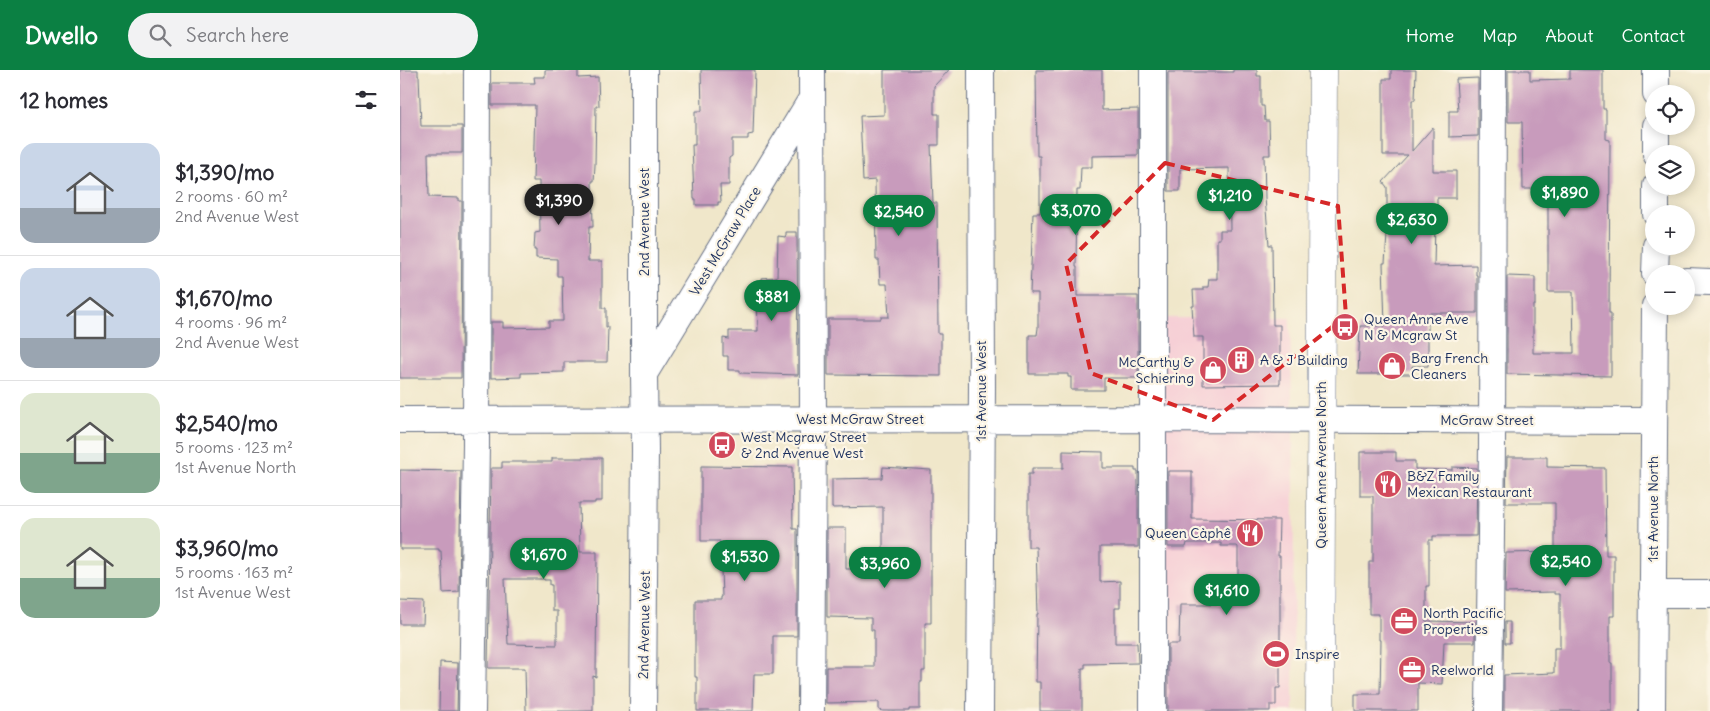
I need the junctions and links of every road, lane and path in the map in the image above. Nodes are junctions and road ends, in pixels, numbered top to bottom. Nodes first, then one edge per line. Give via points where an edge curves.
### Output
1 (477, 70) edge
2 (644, 70) edge
3 (812, 70) edge
4 (830, 70) edge
5 (981, 70) edge
6 (1153, 70) edge
7 (1323, 70) edge
8 (1494, 70) edge
9 (1656, 70) edge
10 (1656, 85) edge
11 (811, 100) junction
12 (1695, 281) edge
13 (1710, 282) edge
14 (1655, 315) edge
15 (644, 375) junction
16 (981, 419) junction
17 (1154, 419) junction
18 (400, 420) edge
19 (476, 420) junction
20 (645, 420) junction
21 (813, 420) junction
22 (1321, 420) junction
23 (1492, 420) junction
24 (1653, 421) junction
25 (1652, 594) junction
26 (1710, 594) edge
27 (472, 711) edge
28 (643, 711) edge
29 (811, 711) edge
30 (980, 711) edge
31 (1153, 711) edge
32 (1320, 711) edge
33 (1489, 711) edge
34 (1652, 711) edge

1 - 19 street
2 - 15 street, 2nd Avenue West
3 - 11 street
4 - 11 street, West McGraw Place
5 - 16 street, 1st Avenue West
6 - 17 street
7 - 22 main road, Queen Anne Avenue North
8 - 23 street
9 - 10 street
11 - 15 street, West McGraw Place
11 - 21 street
12 - 13 street
14 - 24 street, 1st Avenue North
15 - 20 street
16 - 17 street, West McGraw Street
16 - 21 street, West McGraw Street
16 - 30 street, 1st Avenue West
17 - 22 street, West McGraw Street
17 - 31 street
18 - 19 street, West McGraw Street
19 - 20 street, West McGraw Street
19 - 27 street
20 - 21 street, West McGraw Street
20 - 28 street, 2nd Avenue West
21 - 29 street
22 - 23 street, McGraw Street
22 - 32 main road, Queen Anne Avenue North
23 - 24 street, McGraw Street
23 - 33 street
24 - 25 street, 1st Avenue North
25 - 26 street
25 - 34 street, 1st Avenue North

